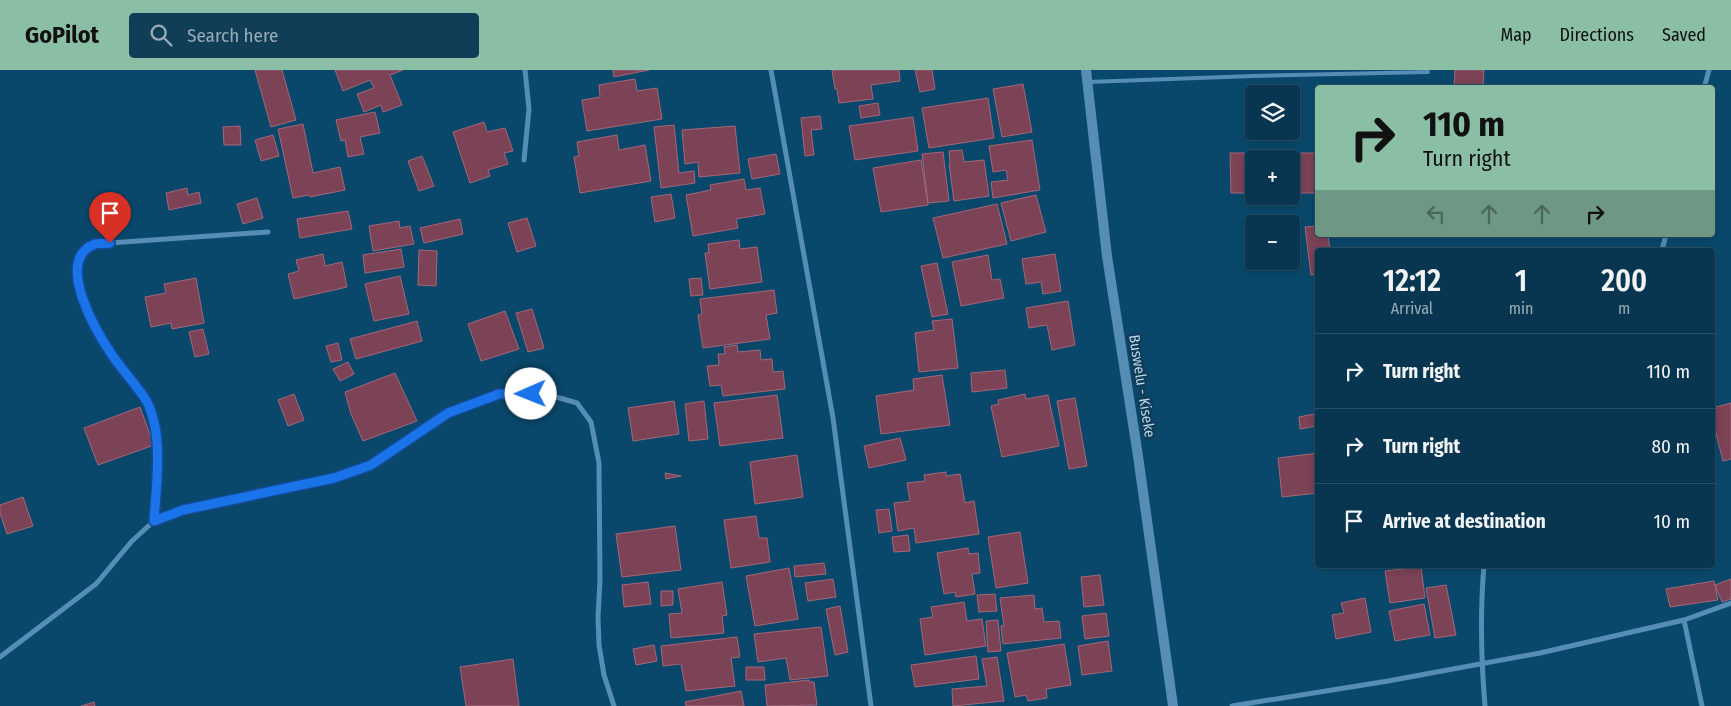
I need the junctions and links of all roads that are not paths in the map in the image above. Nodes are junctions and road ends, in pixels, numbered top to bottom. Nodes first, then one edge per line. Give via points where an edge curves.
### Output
1 (525, 70) edge
2 (770, 70) edge
3 (1086, 70) edge
4 (1709, 70) edge
5 (1428, 72) dead end
6 (1088, 82) junction
7 (1705, 85) edge
8 (524, 160) dead end
9 (268, 232) dead end
10 (154, 521) junction
11 (1484, 568) edge
12 (1731, 603) edge
13 (1684, 620) junction
14 (0, 657) edge
15 (1481, 665) junction
16 (614, 706) edge
17 (871, 706) edge
18 (1173, 706) edge
19 (1232, 706) edge
20 (1485, 706) edge
21 (1702, 706) edge

1 - 8 street via 529,109
2 - 17 street via 833,418
3 - 6 main road, Buswelu - Kiseke
4 - 7 street
5 - 6 lane
6 - 18 main road, Buswelu - Kiseke via 1107,256
9 - 10 street via 95,244 79,261 78,286 95,327 111,354 146,399 154,422 158,446
10 - 14 street via 132,540 96,584
10 - 16 street via 183,510 334,478 371,465 448,413 499,394 546,394 577,403 591,422 599,463 598,617 604,675
11 - 15 street
12 - 13 street
13 - 15 street
13 - 21 street
15 - 19 street
15 - 20 street

